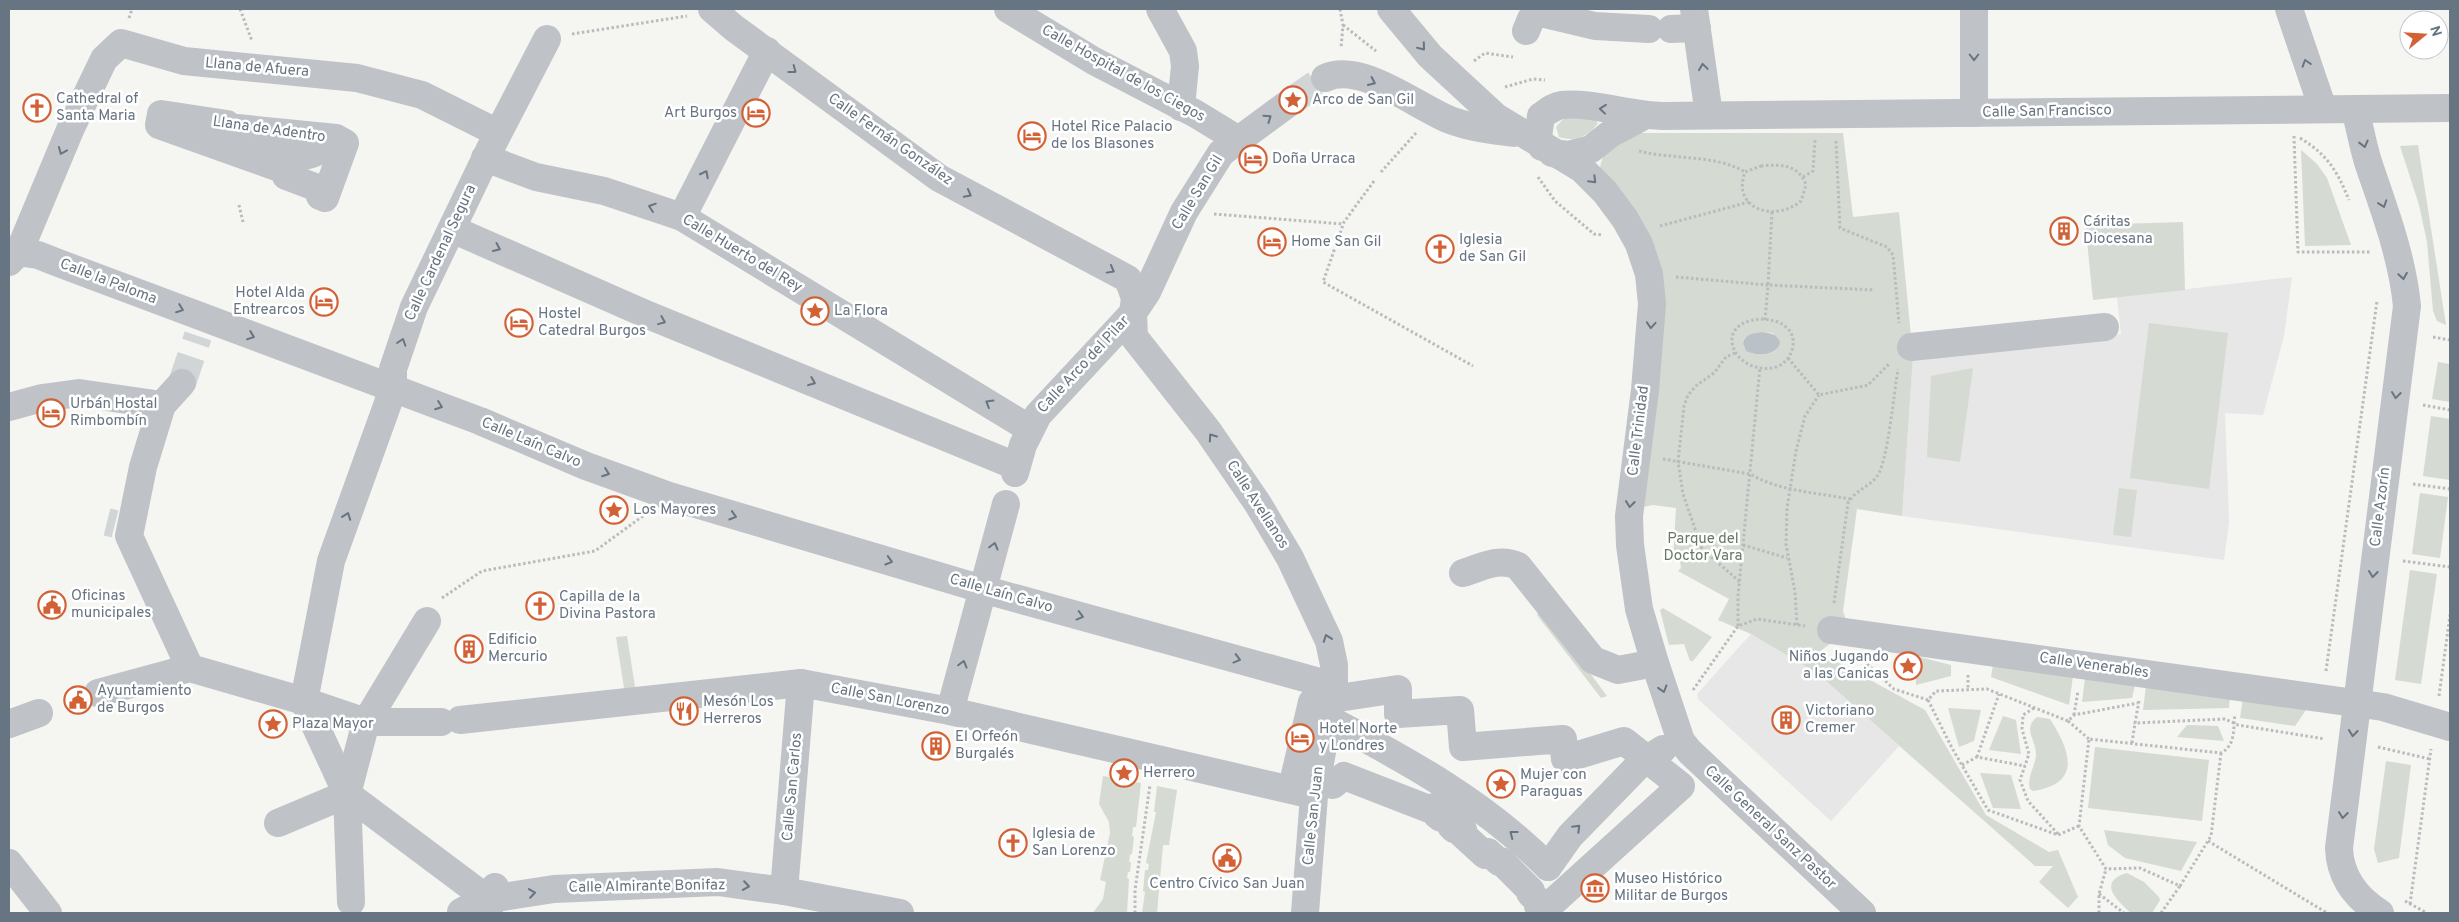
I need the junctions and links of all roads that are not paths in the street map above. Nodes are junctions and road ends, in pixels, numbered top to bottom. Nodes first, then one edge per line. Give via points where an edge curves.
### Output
1 (1008, 9) edge
2 (1160, 9) edge
3 (1392, 9) edge
4 (1974, 9) edge
5 (2289, 9) edge
6 (706, 11) edge
7 (740, 18) edge
8 (1679, 24) edge
9 (1526, 31) dead end
10 (547, 39) road end
11 (767, 51) junction
12 (1326, 78) tunnel mouth
13 (1293, 100) tunnel mouth
14 (1181, 107) junction
15 (2450, 108) edge
16 (2355, 109) junction
17 (2322, 110) junction
18 (1974, 113) junction
19 (1644, 116) junction
20 (1709, 116) junction
21 (498, 133) junction
22 (1238, 139) junction
23 (328, 140) dead end
24 (1537, 151) junction
25 (259, 156) junction
26 (485, 158) junction
27 (682, 217) junction
28 (452, 229) junction
29 (12, 255) edge
30 (1133, 313) junction
31 (2105, 327) dead end
32 (1901, 350) road end
33 (182, 383) tunnel mouth
34 (393, 389) junction
35 (9, 407) edge
36 (143, 409) junction
37 (1030, 429) junction
38 (1006, 504) dead end
39 (1463, 573) dead end
40 (982, 589) junction
41 (434, 610) road end
42 (1827, 630) road end
43 (1655, 663) junction
44 (190, 668) junction
45 (801, 683) junction
46 (98, 693) dead end
47 (304, 701) junction
48 (1332, 701) junction
49 (2347, 702) junction
50 (950, 711) junction
51 (39, 713) dead end
52 (366, 722) junction
53 (9, 724) edge
54 (2443, 725) edge
55 (1681, 741) junction
56 (1647, 759) junction
57 (1315, 789) junction
58 (347, 794) junction
59 (278, 823) dead end
60 (9, 864) edge
61 (1548, 868) junction
62 (784, 891) junction
63 (482, 900) edge
64 (351, 902) dead end
65 (1565, 905) edge
66 (2372, 908) edge
67 (1852, 910) edge
68 (48, 913) edge
69 (900, 913) edge
70 (1305, 913) edge

1 - 14 street, Calle Hospital de los Ciegos via 1094,61
2 - 14 street via 1183,51 1186,66
3 -> 24 street via 1430,56 1460,86
4 -> 18 street
17 -> 5 street
6 - 7 street, Calle Fernán González
7 - 11 street, Calle Fernán González
8 - 9 street via 1595,26 1536,12
20 -> 8 street
10 - 21 street, Calle Cardenal Segura
27 -> 11 street
11 -> 30 street, Calle Fernán González via 939,178 1128,279 1134,298
12 -> 24 street via 1346,74 1363,77 1435,112
22 -> 13 street, Calle San Gil
14 - 22 street, Calle Hospital de los Ciegos
15 - 16 street, Calle San Francisco
16 - 17 street, Calle San Francisco
16 -> 49 street, Calle Azorín via 2398,252 2407,306
17 - 18 street, Calle San Francisco
18 - 20 street, Calle San Francisco
19 - 20 street, Calle San Francisco
19 - 24 street, Calle San Francisco via 1610,134 1591,149 1568,155
19 -> 24 street, Calle San Francisco via 1606,108 1562,105 1541,116
21 - 26 street, Calle Cardenal Segura
21 -> 29 street, Llana de Afuera via 422,95 357,78 339,85 184,61 172,68 121,43 104,59
22 - 30 street, Calle San Gil via 1220,153 1184,212
23 - 25 street, Llana de Adentro via 323,150 302,156
24 -> 43 street, Calle Trinidad via 1582,169 1605,192 1639,244 1649,274 1650,329 1629,516 1635,584
25 - 25 street, Llana de Adentro via 288,171 286,176 323,190 320,196 325,198 345,143 336,138 227,127 227,124 161,114 159,125
27 -> 26 street, Calle Huerto del Rey via 604,191 536,177
26 - 28 street, Calle Cardenal Segura
37 -> 27 street, Calle Huerto del Rey
34 -> 28 street, Calle Cardenal Segura via 393,369 414,307
28 -> 37 street, Calle Arco del Pilar via 1016,470
29 -> 34 street, Calle la Paloma via 54,261
30 - 37 street, Calle Arco del Pilar via 1059,391
48 -> 30 street, Calle Avellanos via 1334,666 1329,641 1290,558 1258,504 1208,432 1134,337
31 - 32 street
33 - 36 street
34 -> 40 street, Calle Laín Calvo via 670,496
47 -> 34 street, Calle Cardenal Segura via 332,562
35 - 36 street via 79,393
36 - 44 street via 143,467 129,536
40 -> 38 street
39 - 43 street via 1498,561 1518,566 1592,660 1618,670
40 -> 48 street, Calle Laín Calvo
50 -> 40 street
41 - 52 street
42 - 49 street, Calle Venerables
43 -> 55 street, Calle Trinidad
44 - 46 street
44 - 47 street
45 - 50 street, Calle San Lorenzo
45 - 52 street, Calle San Lorenzo via 450,721
45 - 62 street, Calle San Carlos
47 - 52 street
47 - 58 street
48 - 56 street via 1398,689 1398,714 1460,710 1463,747 1563,739 1565,759 1624,741
48 - 57 street, Calle San Juan
61 -> 48 street via 1524,843 1477,806 1407,760
49 - 54 street, Calle Venerables via 2383,707
49 -> 66 street, Calle Azorín via 2340,854 2347,880
50 - 57 street, Calle San Lorenzo via 1155,760
51 - 53 street
52 - 58 street
55 - 56 street
55 - 67 street, Calle General Sanz Pastor
61 -> 56 street via 1570,836
56 - 65 street via 1681,786
57 - 65 street, Calle San Lorenzo via 1333,785 1344,776 1429,809 1434,807 1438,810 1437,815 1441,818 1445,815 1452,821 1454,829 1459,826 1462,834 1485,855 1488,852 1501,861 1531,891 1543,912
57 - 70 street, Calle San Juan
58 - 59 street
58 - 63 street
58 - 64 street
60 - 68 street
61 - 65 street via 1550,884
63 -> 62 street, Calle Almirante Bonifaz via 554,889 718,882
62 - 69 street, Calle Almirante Bonifaz

